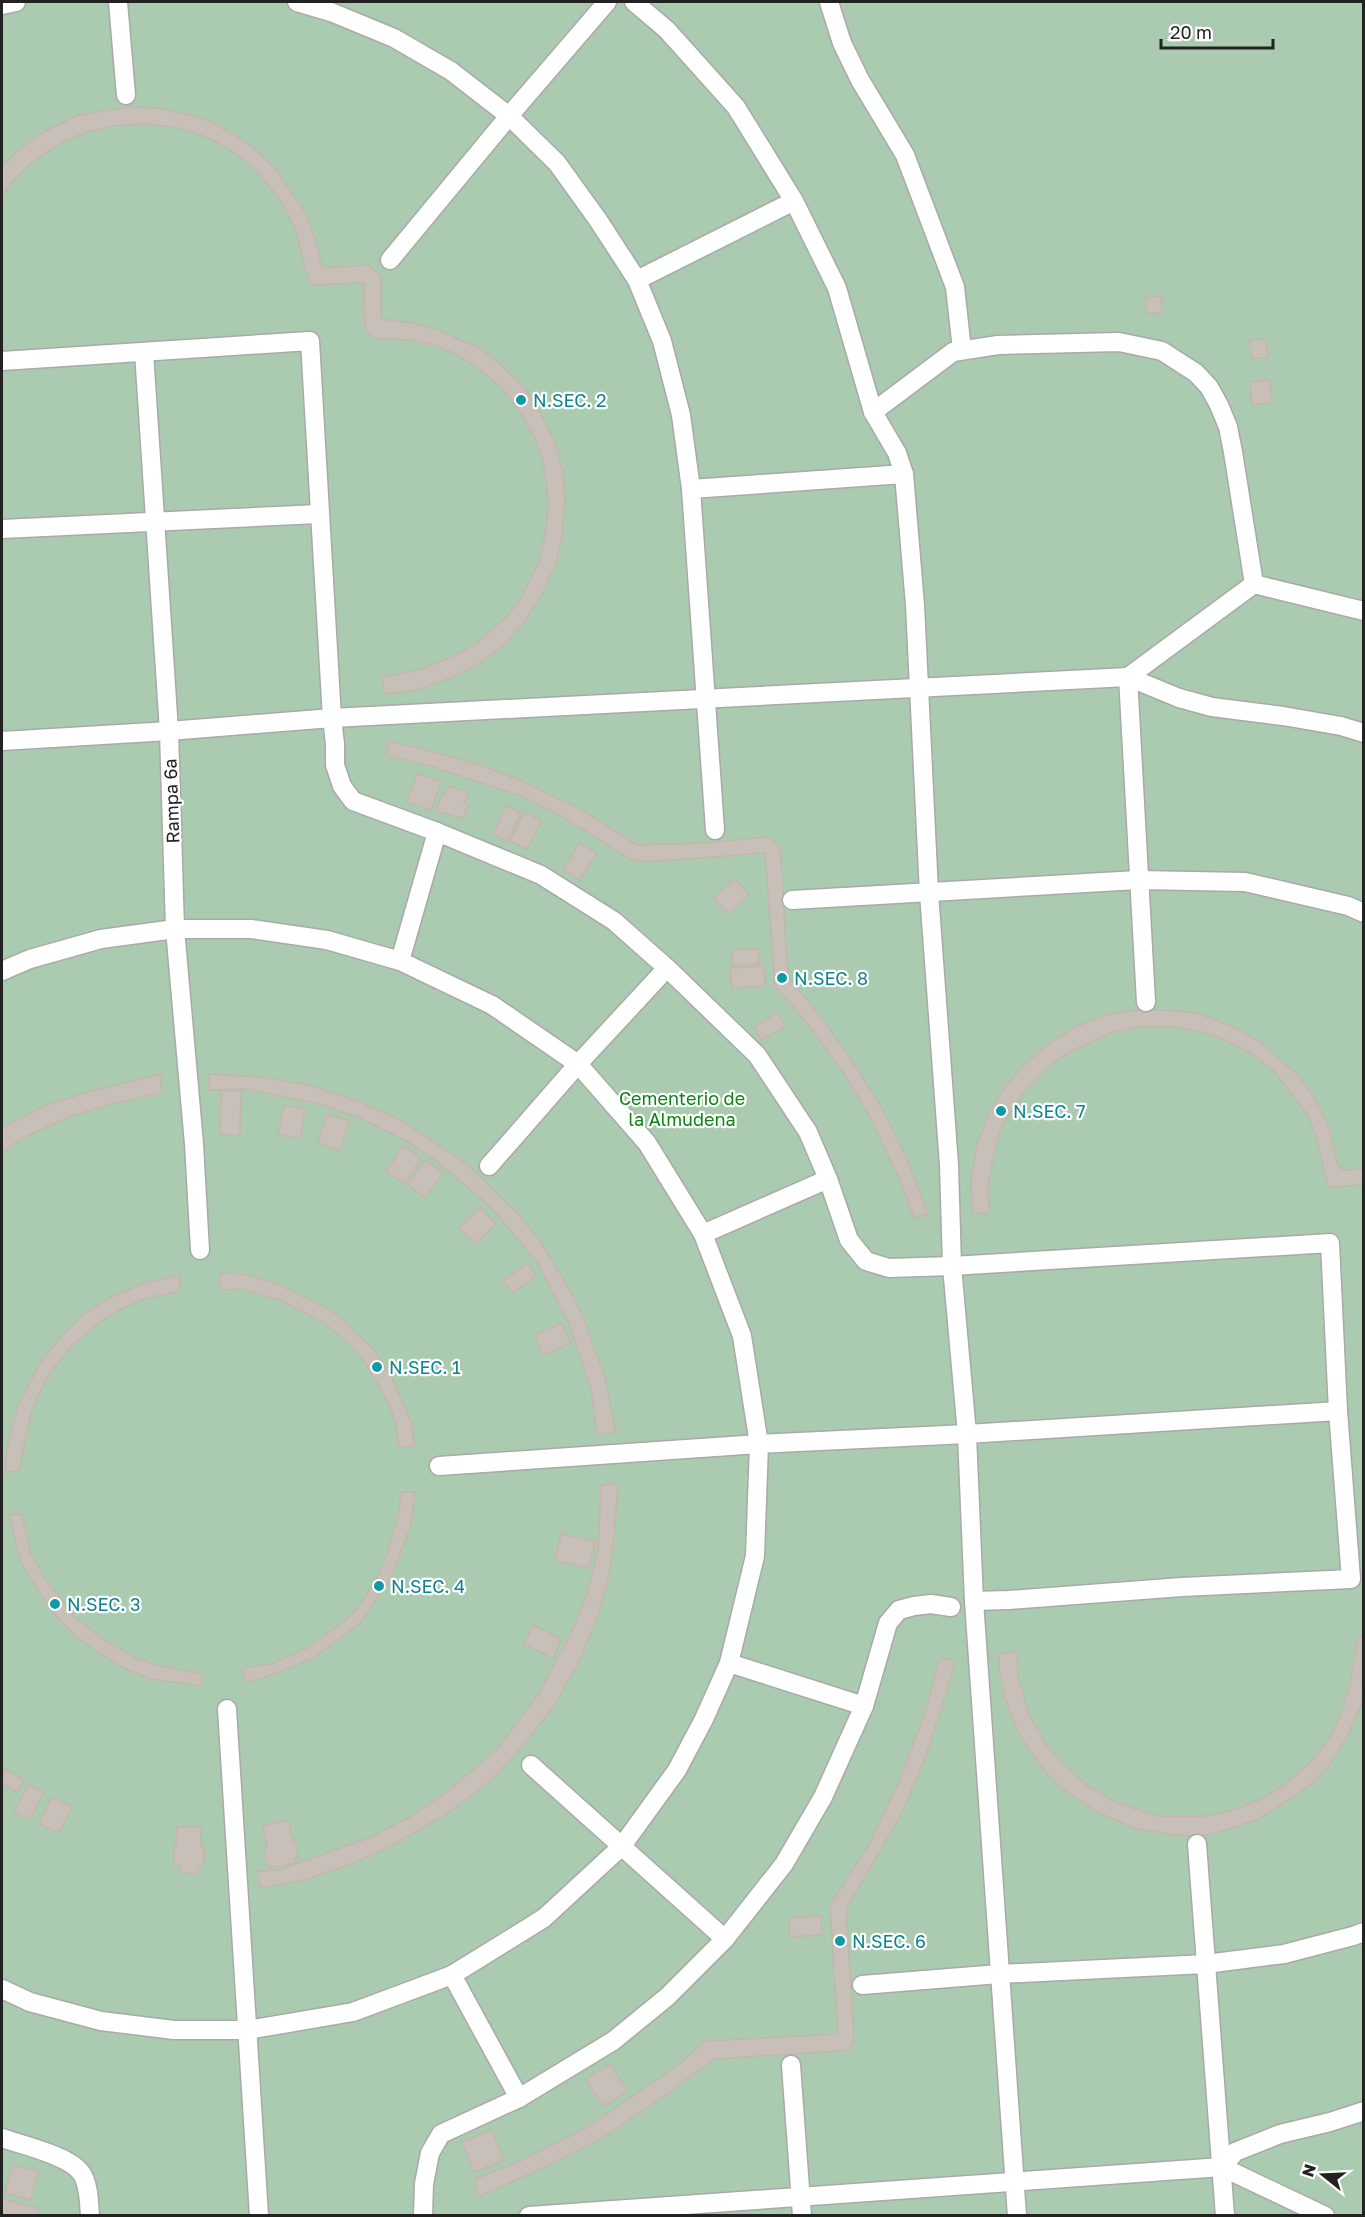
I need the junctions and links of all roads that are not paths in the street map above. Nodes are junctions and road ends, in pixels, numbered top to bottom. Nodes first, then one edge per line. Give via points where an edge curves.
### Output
1 (16, 2) edge
2 (118, 2) edge
3 (297, 2) edge
4 (607, 2) edge
5 (634, 2) edge
6 (830, 2) edge
7 (2, 6) edge
8 (333, 7) edge
9 (126, 94) dead end
10 (509, 116) junction
11 (794, 201) junction
12 (390, 260) dead end
13 (637, 280) junction
14 (962, 350) junction
15 (144, 352) junction
16 (2, 361) edge
17 (873, 412) junction
18 (904, 474) junction
19 (691, 489) junction
20 (318, 513) junction
21 (155, 522) junction
22 (2, 529) edge
23 (1254, 584) junction
24 (1364, 611) edge
25 (1128, 676) junction
26 (920, 686) junction
27 (705, 698) junction
28 (332, 717) junction
29 (169, 731) junction
30 (1364, 733) edge
31 (2, 741) edge
32 (715, 830) dead end
33 (437, 832) junction
34 (1138, 880) junction
35 (929, 893) junction
36 (792, 900) dead end
37 (1364, 913) edge
38 (175, 929) junction
39 (400, 961) junction
40 (667, 968) junction
41 (2, 971) edge
42 (1146, 1002) dead end
43 (578, 1064) junction
44 (489, 1166) dead end
45 (828, 1179) junction
46 (703, 1234) junction
47 (200, 1250) dead end
48 (952, 1266) junction
49 (1338, 1411) junction
50 (967, 1434) junction
51 (759, 1444) junction
52 (439, 1466) dead end
53 (974, 1601) junction
54 (951, 1607) dead end
55 (729, 1663) junction
56 (864, 1706) junction
57 (227, 1709) dead end
58 (531, 1765) dead end
59 (1197, 1844) dead end
60 (622, 1846) junction
61 (1364, 1932) edge
62 (725, 1939) junction
63 (1206, 1964) junction
64 (999, 1974) junction
65 (452, 1975) junction
66 (862, 1985) dead end
67 (2, 1989) edge
68 (248, 2030) junction
69 (791, 2065) dead end
70 (519, 2098) junction
71 (1364, 2111) edge
72 (2, 2138) edge
73 (1222, 2168) junction
74 (1015, 2182) junction
75 (801, 2207) edge
76 (90, 2216) edge
77 (260, 2216) edge
78 (423, 2216) edge
79 (529, 2216) edge
80 (1017, 2216) edge
81 (1225, 2216) edge
82 (1325, 2216) edge

1 - 7 lane
2 - 9 lane
3 - 8 lane
4 - 10 lane
5 - 11 lane via 667,30 736,107
6 - 14 lane via 842,43 905,155 918,188 955,287
8 - 10 lane via 451,71
10 - 12 lane
10 - 13 lane via 557,163
11 - 13 lane
11 - 17 lane via 837,288
13 - 19 lane via 662,341 679,404
14 - 17 lane via 953,352
14 - 23 lane via 998,345 1119,342 1162,351 1196,373 1209,387 1228,427
15 - 16 lane
15 - 20 lane via 310,341
15 - 21 lane, Rampa 6ª
17 - 18 lane via 897,453
18 - 19 lane
18 - 26 lane
19 - 27 lane
20 - 21 lane
20 - 28 lane
21 - 22 lane
21 - 29 lane, Rampa 6ª
23 - 24 lane
23 - 25 lane
25 - 26 lane
25 - 30 lane via 1212,707 1283,716
25 - 34 lane
26 - 27 lane
26 - 35 lane
27 - 28 lane
27 - 32 lane
28 - 29 lane
28 - 33 lane via 335,765 342,786 353,801
29 - 31 lane
29 - 38 lane, Rampa 6ª
33 - 39 lane
33 - 40 lane via 541,875 614,921
34 - 35 lane
34 - 37 lane via 1245,882
34 - 42 lane
35 - 36 lane
35 - 48 lane via 949,1165
38 - 39 lane via 251,929 316,938
38 - 41 lane via 101,939
38 - 47 lane, Rampa 6ª
39 - 43 lane via 492,1005
40 - 43 lane
40 - 45 lane via 757,1054 808,1132
43 - 44 lane
43 - 46 lane via 647,1143
45 - 46 lane
45 - 48 lane via 849,1240 866,1261 889,1268
46 - 51 lane via 742,1336
48 - 49 lane via 1330,1243
48 - 50 lane
49 - 50 lane
49 - 53 lane via 1351,1579
50 - 51 lane
50 - 53 lane
51 - 52 lane
51 - 55 lane via 755,1556
53 - 64 lane
54 - 56 lane via 931,1604 899,1610 888,1623
55 - 56 lane
55 - 60 lane via 677,1770
56 - 62 lane via 823,1797 789,1855
57 - 68 lane
58 - 60 lane
59 - 63 lane
60 - 62 lane
60 - 65 lane via 544,1918
61 - 63 lane via 1284,1954
62 - 70 lane via 614,2041
63 - 64 lane
63 - 73 lane
64 - 66 lane
64 - 74 lane
65 - 68 lane via 353,2012
65 - 70 lane
67 - 68 lane via 30,2002 101,2021 174,2030
68 - 77 lane
69 - 75 lane
70 - 78 lane via 441,2134 430,2153
71 - 73 lane via 1280,2134 1235,2152
72 - 76 lane via 69,2162 82,2174
73 - 74 lane
73 - 81 lane
73 - 82 lane
74 - 75 lane
74 - 80 lane
75 - 79 lane

